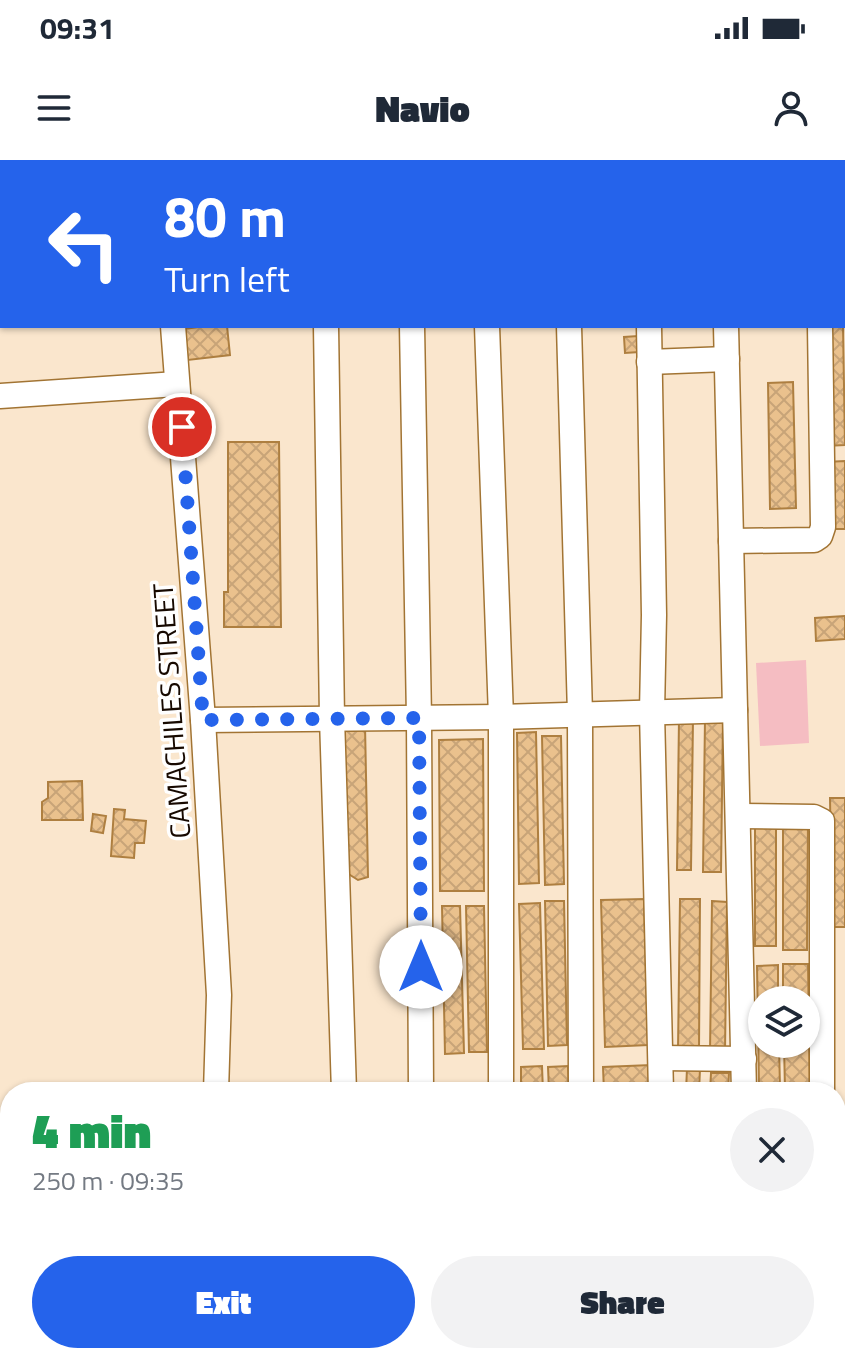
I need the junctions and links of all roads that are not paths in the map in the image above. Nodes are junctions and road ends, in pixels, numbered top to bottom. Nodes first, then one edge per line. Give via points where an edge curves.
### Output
1 (173, 328) edge
2 (326, 328) edge
3 (412, 328) edge
4 (487, 328) edge
5 (569, 328) edge
6 (649, 328) edge
7 (726, 328) edge
8 (820, 328) edge
9 (727, 359) junction
10 (649, 362) junction
11 (177, 384) junction
12 (0, 396) edge
13 (731, 541) junction
14 (735, 710) junction
15 (652, 712) junction
16 (580, 714) junction
17 (501, 717) junction
18 (332, 718) junction
19 (419, 718) junction
20 (203, 720) junction
21 (739, 816) junction
22 (661, 1058) junction
23 (744, 1059) junction
24 (216, 1082) edge
25 (344, 1082) edge
26 (421, 1082) edge
27 (501, 1082) edge
28 (581, 1082) edge
29 (661, 1082) edge
30 (744, 1082) edge
31 (822, 1082) edge

1 - 11 street, CAMACHILES STREET
2 - 18 street
3 - 19 street
4 - 17 street
5 - 16 street
6 - 10 street
7 - 9 street
8 - 13 street via 820,536
9 - 10 street
9 - 13 street
10 - 15 street
11 - 12 street
11 - 20 street, CAMACHILES STREET
13 - 14 street
14 - 15 street
14 - 21 street
15 - 16 street
15 - 22 street
16 - 17 street
16 - 28 street
17 - 19 street
17 - 27 street
18 - 19 street
18 - 20 street
18 - 25 street
19 - 26 street
20 - 24 street, CAMACHILES STREET via 219,995
21 - 23 street
21 - 31 street via 822,821
22 - 23 street
22 - 29 street
23 - 30 street

